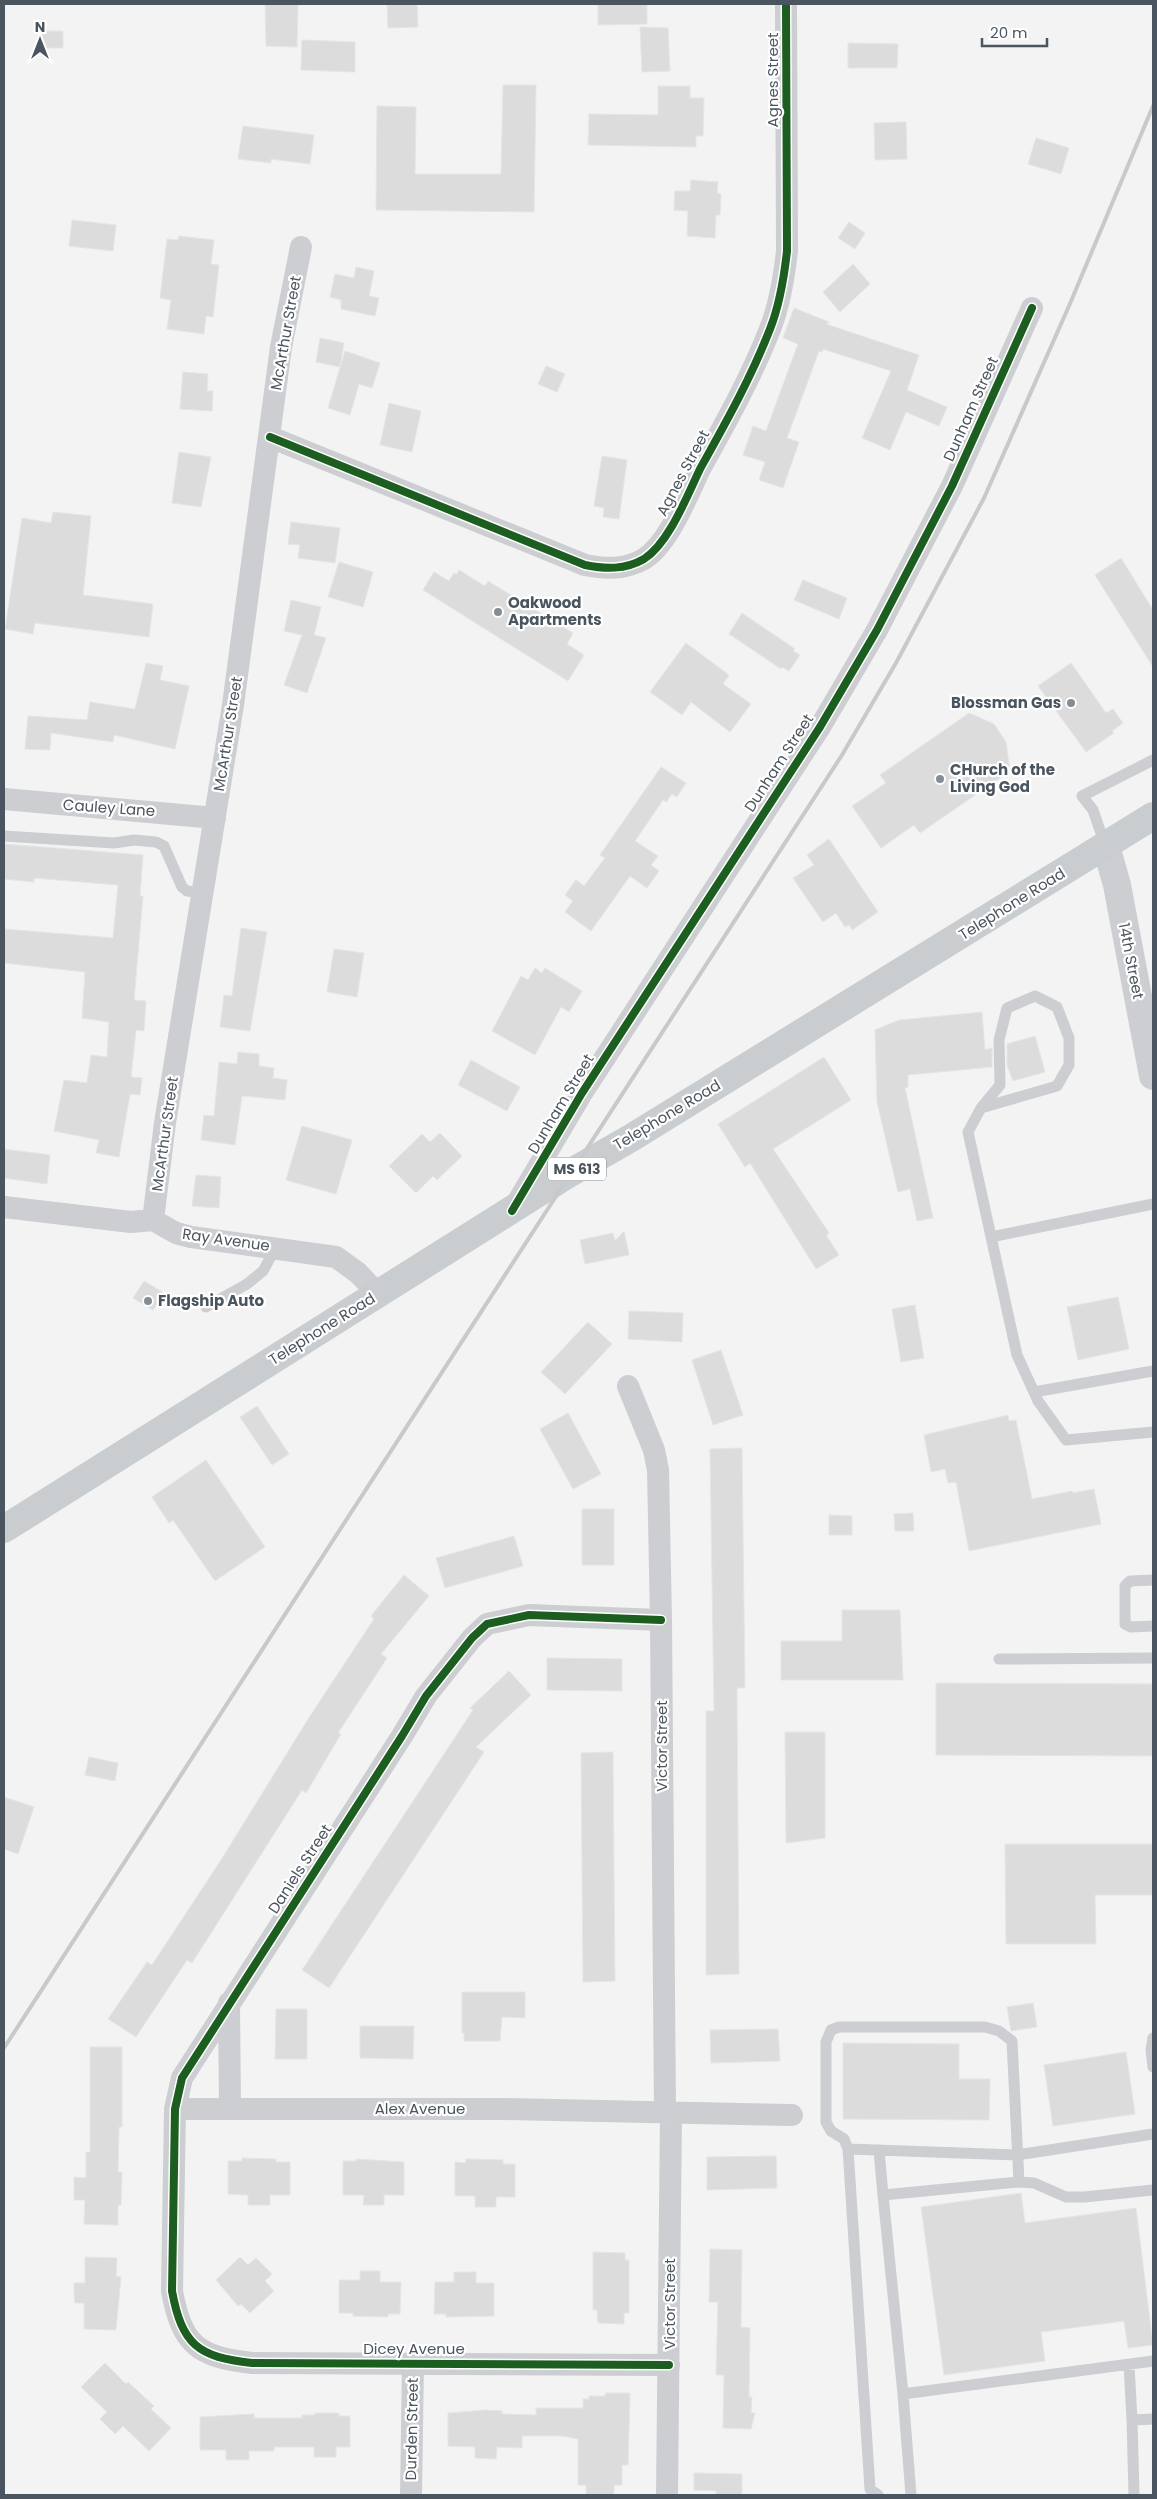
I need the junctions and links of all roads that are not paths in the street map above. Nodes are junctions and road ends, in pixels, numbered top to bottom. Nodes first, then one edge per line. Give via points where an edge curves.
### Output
1 (786, 4) edge
2 (301, 247) dead end
3 (1032, 308) dead end
4 (270, 437) junction
5 (1153, 760) edge
6 (4, 799) edge
7 (1153, 816) edge
8 (215, 818) junction
9 (4, 836) edge
10 (1106, 846) junction
11 (203, 892) junction
12 (1153, 1076) edge
13 (981, 1108) junction
14 (1153, 1204) edge
15 (4, 1207) edge
16 (512, 1211) junction
17 (153, 1220) junction
18 (991, 1237) junction
19 (276, 1247) junction
20 (378, 1294) junction
21 (206, 1307) dead end
22 (1153, 1371) edge
23 (628, 1386) dead end
24 (1034, 1392) junction
25 (1153, 1432) edge
26 (4, 1529) edge
27 (1153, 1580) edge
28 (661, 1620) junction
29 (1153, 1626) edge
30 (1153, 1658) edge
31 (999, 1660) dead end
32 (229, 2003) junction
33 (1153, 2038) edge
34 (1153, 2067) edge
35 (175, 2108) junction
36 (230, 2108) junction
37 (668, 2112) junction
38 (792, 2115) dead end
39 (1153, 2134) edge
40 (848, 2149) junction
41 (879, 2150) junction
42 (1017, 2155) junction
43 (1019, 2182) junction
44 (1153, 2190) edge
45 (883, 2195) junction
46 (177, 2320) joint
47 (1153, 2361) edge
48 (412, 2362) junction
49 (1128, 2364) junction
50 (669, 2365) junction
51 (903, 2394) junction
52 (1153, 2419) edge
53 (1132, 2420) junction
54 (411, 2495) edge
55 (667, 2495) edge
56 (878, 2495) edge
57 (911, 2495) edge
58 (1134, 2495) edge

1 - 4 street, Agnes Street via 788,252 782,290 770,329 731,411 671,526 658,546 644,558 608,569 585,565
2 - 4 street, McArthur Street via 282,347
3 - 16 street, Dunham Street via 952,486 877,630 820,727 582,1093
4 - 8 street, McArthur Street
5 - 10 lane via 1082,796 1093,810
6 - 8 street, Cauley Lane
7 - 10 main road, Telephone Road / MS 613
8 - 11 street, McArthur Street
9 - 11 lane via 114,843 134,840 156,842 164,846 182,887 187,891
10 - 12 street, 14th Street via 1117,885
10 - 16 main road, Telephone Road / MS 613
11 - 17 street, McArthur Street via 165,1122
13 - 13 lane via 1057,1086 1069,1065 1069,1038 1057,1007 1036,996 1007,1008 999,1040 1000,1084
13 - 18 lane via 968,1132
14 - 18 lane
15 - 17 street via 131,1222
16 - 20 main road, Telephone Road / MS 613
17 - 19 street, Ray Avenue via 176,1233 192,1237
18 - 24 lane via 1017,1355
19 - 20 street, Ray Avenue via 336,1257 358,1273
19 - 21 lane via 263,1272
20 - 26 main road, Telephone Road / MS 613
22 - 24 lane
23 - 28 street, Victor Street via 654,1450 658,1470
24 - 25 lane via 1066,1440
27 - 29 lane via 1130,1581 1125,1586 1125,1624 1131,1627
28 - 32 street, Daniels Street via 530,1615 488,1624 472,1638 426,1696
28 - 37 street, Victor Street
30 - 31 lane
32 - 35 street, Daniels Street via 182,2078
32 - 36 street
33 - 34 lane via 1150,2050
35 - 36 street, Alex Avenue
35 - 46 street, Daniels Street via 172,2291
36 - 37 street, Alex Avenue
37 - 38 street, Alex Avenue
37 - 50 street, Victor Street
39 - 42 lane
40 - 41 lane
40 - 42 lane via 844,2139 831,2131 826,2122 826,2042 831,2030 839,2027 985,2027 999,2031 1012,2041
40 - 56 lane via 870,2489
41 - 42 lane
41 - 45 lane
42 - 43 lane
43 - 44 lane via 1034,2183 1066,2197
43 - 45 lane
45 - 51 lane
46 - 48 street, Dicey Avenue via 189,2341 226,2361 252,2364
47 - 49 lane
48 - 50 street, Dicey Avenue
48 - 54 street, Durden Street
49 - 51 lane
49 - 53 lane
50 - 55 street, Victor Street
51 - 57 lane
52 - 53 lane
53 - 58 lane

